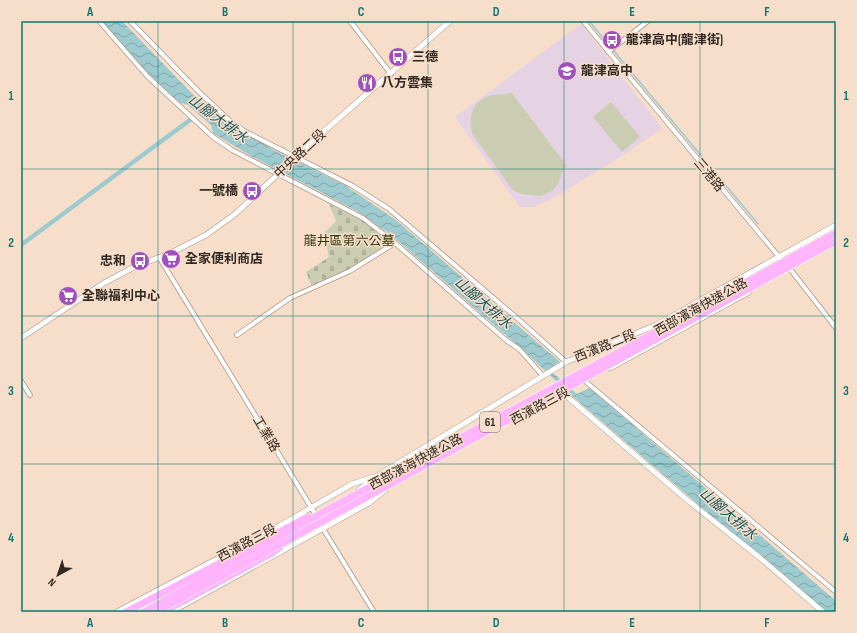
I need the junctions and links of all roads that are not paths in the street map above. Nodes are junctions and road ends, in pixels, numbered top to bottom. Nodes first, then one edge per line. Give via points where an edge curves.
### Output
1 (99, 21) edge
2 (130, 21) edge
3 (350, 21) edge
4 (450, 21) edge
5 (583, 21) edge
6 (648, 21) edge
7 (608, 52) junction
8 (391, 74) junction
9 (296, 157) junction
10 (278, 174) junction
11 (836, 225) edge
12 (836, 233) edge
13 (836, 241) edge
14 (395, 243) junction
15 (836, 245) edge
16 (159, 256) junction
17 (778, 257) junction
18 (791, 268) junction
19 (836, 328) edge
20 (237, 335) dead end
21 (21, 338) edge
22 (566, 362) junction
23 (543, 376) junction
24 (21, 381) edge
25 (585, 381) junction
26 (563, 393) junction
27 (30, 395) dead end
28 (376, 476) junction
29 (389, 487) junction
30 (339, 506) junction
31 (310, 508) junction
32 (318, 517) junction
33 (322, 528) junction
34 (289, 540) junction
35 (836, 592) edge
36 (117, 612) edge
37 (126, 612) edge
38 (145, 612) edge
39 (156, 612) edge
40 (163, 612) edge
41 (171, 612) edge
42 (374, 612) edge
43 (823, 612) edge

1 - 10 street via 148,77 212,137
2 - 9 street via 230,121 244,131
3 - 8 street
4 - 8 street, 中央路二段
5 - 7 street, 三港路
6 - 7 street
7 - 17 street, 三港路
8 - 9 street, 中央路二段
9 - 10 street, 中央路二段
9 - 22 street via 353,186 389,209
10 - 14 street via 348,208
10 - 16 street, 中央路二段 via 234,215 206,235 169,254
11 - 17 street, 西濱路二段
12 - 32 highway, 西部濱海快速公路 / 61, bridge
13 - 34 highway, 西部濱海快速公路 / 61, bridge
14 - 20 street via 350,271 290,298
14 - 23 street via 519,349
15 - 18 street, 西濱路二段
16 - 21 street, 中央路二段 via 100,285
16 - 31 street, 工業路
17 - 18 street, 三港路
17 - 22 street, 西濱路二段 via 656,325
18 - 19 street, 三港路
18 - 25 street, 西濱路二段
22 - 23 street, 西濱路二段
23 - 28 street, 西濱路三段
24 - 27 street
25 - 26 street, 西濱路三段, bridge
25 - 35 street
26 - 29 street, 西濱路三段
26 - 43 street
28 - 30 street, 西濱路三段
28 - 31 street, 西濱路三段 via 352,484
29 - 30 street, 西濱路三段
29 - 33 street, 西濱路三段 via 369,503
30 - 32 street, 西濱路三段
31 - 32 street, 工業路
31 - 36 street, 西濱路三段
32 - 33 street, 工業路
32 - 37 highway, bridge via 308,516
32 - 38 highway, 西部濱海快速公路 / 61, bridge
33 - 41 street, 西濱路三段
33 - 42 street, 工業路
34 - 39 highway, 西部濱海快速公路 / 61, bridge
34 - 40 highway, bridge via 272,553

